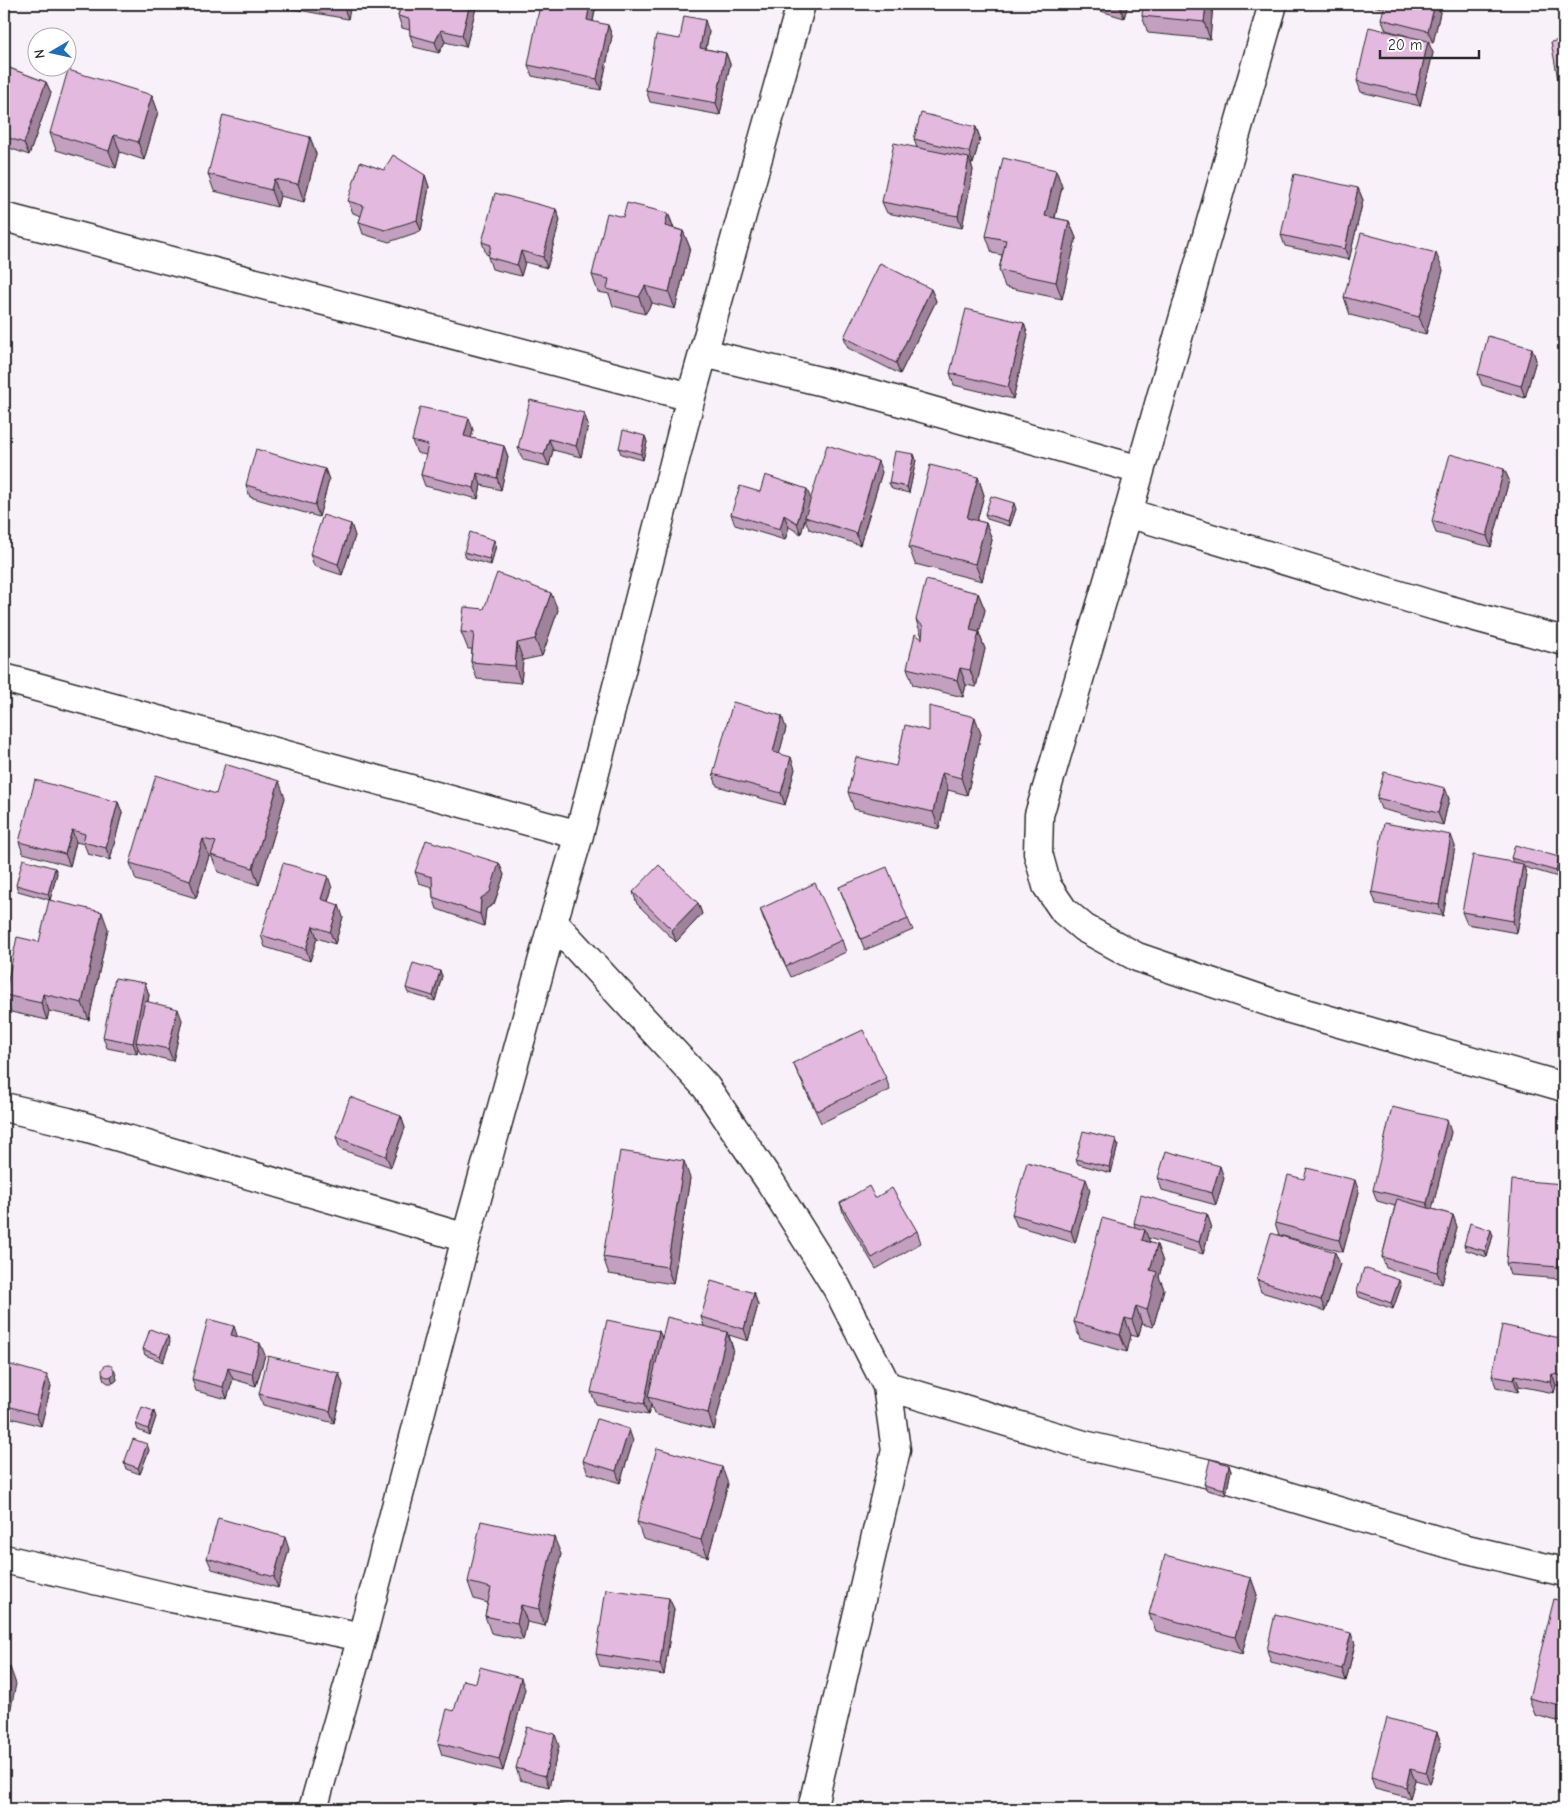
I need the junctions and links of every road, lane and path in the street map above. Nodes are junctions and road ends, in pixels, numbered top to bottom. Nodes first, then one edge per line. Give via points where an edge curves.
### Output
1 (1273, 4) edge
2 (797, 5) edge
3 (4, 217) edge
4 (704, 352) junction
5 (692, 396) junction
6 (1140, 470) junction
7 (1128, 513) junction
8 (1564, 641) edge
9 (4, 678) edge
10 (579, 835) junction
11 (552, 922) junction
12 (1564, 1087) edge
13 (4, 1107) edge
14 (466, 1238) junction
15 (887, 1386) junction
16 (4, 1559) edge
17 (1564, 1572) edge
18 (362, 1637) junction
19 (821, 1807) edge
20 (313, 1809) edge

1 - 6 street
2 - 4 street
3 - 5 street
4 - 5 street
4 - 6 street via 873,394
5 - 10 street
6 - 7 street
7 - 8 street via 1435,606
7 - 12 street via 1039,815 1038,853 1046,886 1064,911 1084,928 1137,957 1287,1008
9 - 10 street
10 - 11 street
11 - 14 street
11 - 15 street via 706,1087 837,1288
13 - 14 street via 68,1122
14 - 18 street
15 - 17 street via 1084,1445 1223,1477 1463,1548
15 - 19 street via 896,1450
16 - 18 street
18 - 20 street

